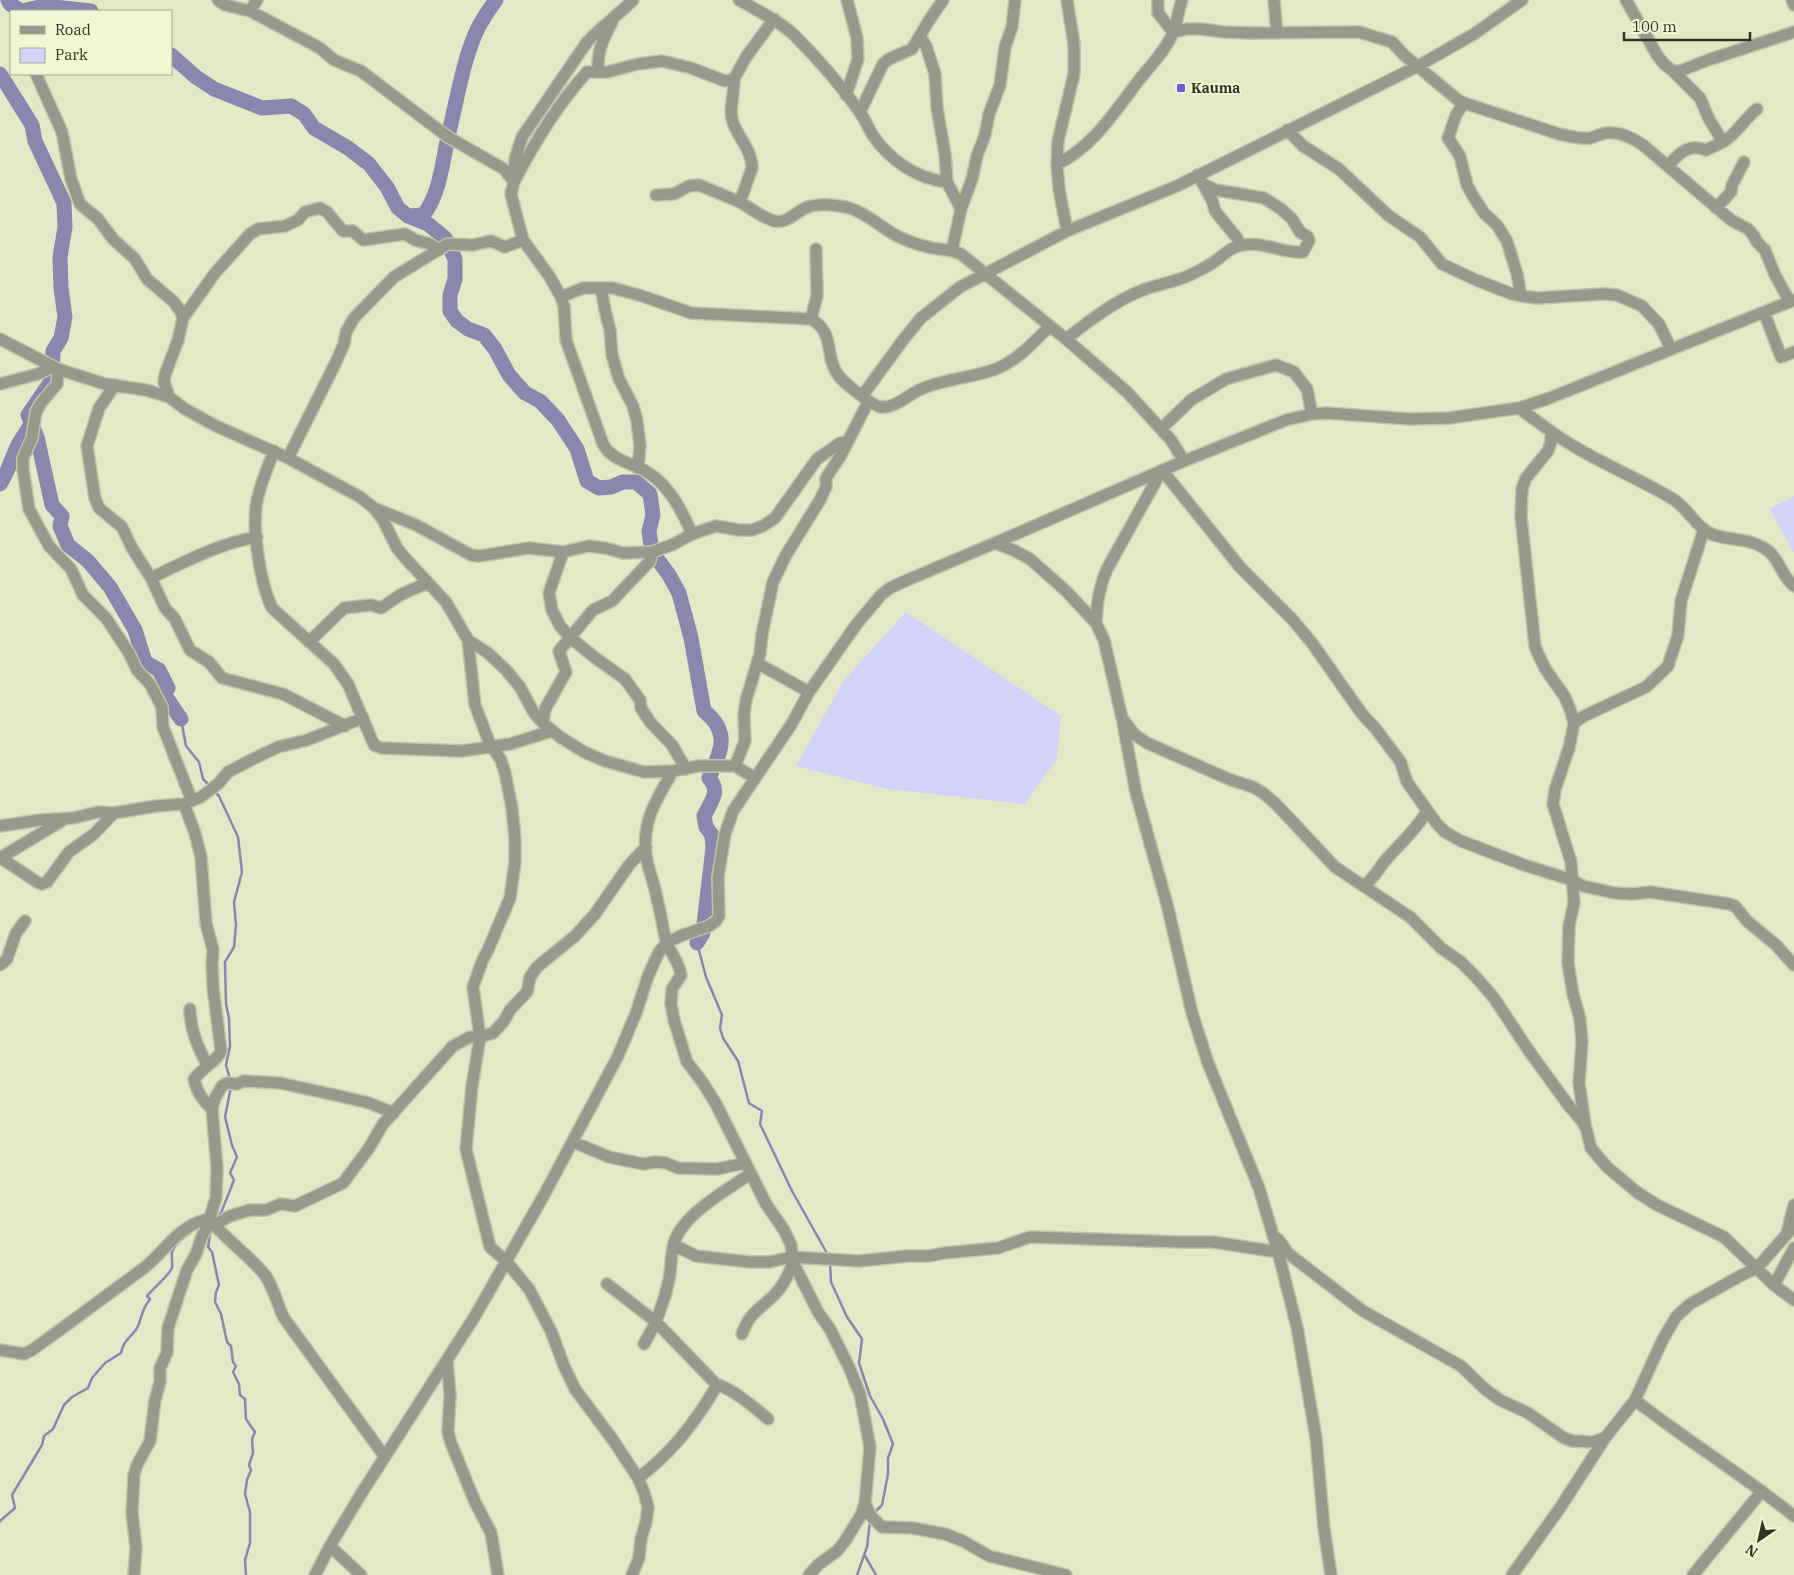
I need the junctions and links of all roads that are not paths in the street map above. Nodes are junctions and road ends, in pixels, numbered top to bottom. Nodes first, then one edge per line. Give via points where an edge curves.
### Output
1 (218, 0) edge
2 (257, 0) edge
3 (633, 0) edge
4 (739, 0) edge
5 (847, 0) edge
6 (943, 0) edge
7 (1015, 0) edge
8 (1067, 0) edge
9 (1158, 0) edge
10 (1182, 0) edge
11 (1274, 0) edge
12 (1522, 0) edge
13 (1626, 0) edge
14 (1792, 0) edge
15 (1794, 5) edge
16 (250, 11) junction
17 (774, 19) junction
18 (613, 20) junction
19 (1173, 32) junction
20 (1794, 32) edge
21 (1277, 33) junction
22 (920, 36) junction
23 (1418, 66) junction
24 (598, 71) junction
25 (1673, 71) junction
26 (36, 75) edge
27 (734, 79) junction
28 (846, 95) junction
29 (1464, 102) junction
30 (1757, 109) dead end
31 (860, 112) junction
32 (1287, 130) junction
33 (1723, 142) junction
34 (1744, 162) dead end
35 (1057, 164) junction
36 (1668, 166) junction
37 (1200, 180) junction
38 (514, 182) junction
39 (947, 182) junction
40 (656, 195) dead end
41 (740, 202) junction
42 (1716, 208) junction
43 (961, 209) junction
44 (1067, 230) junction
45 (523, 240) junction
46 (1240, 246) junction
47 (816, 249) dead end
48 (438, 250) junction
49 (952, 250) junction
50 (984, 273) junction
51 (601, 288) junction
52 (1521, 296) junction
53 (561, 297) junction
54 (1792, 301) edge
55 (1764, 312) junction
56 (183, 318) junction
57 (811, 319) junction
58 (1050, 326) junction
59 (0, 339) edge
60 (1066, 339) junction
61 (1671, 349) junction
62 (1794, 352) edge
63 (55, 368) junction
64 (0, 384) edge
65 (115, 385) junction
66 (169, 397) junction
67 (864, 398) junction
68 (1518, 408) junction
69 (1312, 414) junction
70 (1161, 429) junction
71 (1551, 431) junction
72 (848, 441) junction
73 (274, 451) junction
74 (288, 458) junction
75 (1184, 461) junction
76 (638, 468) junction
77 (1162, 470) junction
78 (374, 508) junction
79 (1704, 530) junction
80 (692, 534) junction
81 (257, 537) junction
82 (995, 544) junction
83 (563, 552) junction
84 (652, 552) junction
85 (151, 578) junction
86 (427, 582) junction
87 (1794, 586) edge
88 (1096, 623) junction
89 (571, 638) junction
90 (468, 640) junction
91 (309, 642) junction
92 (757, 663) junction
93 (809, 692) junction
94 (364, 718) junction
95 (1122, 718) junction
96 (1574, 723) junction
97 (345, 726) junction
98 (548, 727) junction
99 (493, 747) junction
100 (735, 766) junction
101 (686, 769) junction
102 (673, 771) junction
103 (755, 778) junction
104 (188, 803) junction
105 (1427, 811) junction
106 (114, 813) junction
107 (63, 820) junction
108 (0, 826) edge
109 (646, 847) junction
110 (0, 858) edge
111 (1572, 880) junction
112 (1363, 886) junction
113 (25, 921) dead end
114 (667, 943) junction
115 (0, 965) edge
116 (1794, 965) edge
117 (190, 1009) dead end
118 (480, 1037) junction
119 (206, 1065) junction
120 (212, 1109) junction
121 (394, 1113) junction
122 (1586, 1128) junction
123 (574, 1142) junction
124 (747, 1169) junction
125 (1794, 1205) edge
126 (212, 1224) junction
127 (1271, 1228) junction
128 (1791, 1229) edge
129 (674, 1246) junction
130 (1794, 1248) edge
131 (1278, 1252) junction
132 (792, 1260) junction
133 (506, 1261) junction
134 (1757, 1268) junction
135 (607, 1284) dead end
136 (1774, 1285) junction
137 (1794, 1300) edge
138 (656, 1322) junction
139 (742, 1334) dead end
140 (644, 1344) dead end
141 (0, 1350) edge
142 (447, 1361) junction
143 (716, 1385) junction
144 (1635, 1400) junction
145 (768, 1419) dead end
146 (1605, 1438) junction
147 (385, 1457) junction
148 (638, 1478) junction
149 (1762, 1491) junction
150 (865, 1502) junction
151 (1794, 1516) edge
152 (330, 1546) junction
153 (134, 1575) edge
154 (315, 1575) edge
155 (361, 1575) edge
156 (498, 1575) edge
157 (632, 1575) edge
158 (809, 1575) edge
159 (1066, 1575) edge
160 (1331, 1575) edge
161 (1512, 1575) edge
162 (1693, 1575) edge

1 - 16 street
2 - 16 street
3 - 18 street
4 - 17 street
5 - 28 street via 857,38 858,59
6 - 22 street
7 - 43 street via 1000,85
8 - 35 street via 1074,44 1074,74 1058,141
9 - 19 street via 1158,13
10 - 19 street
11 - 21 street
12 - 23 street via 1474,34
13 - 25 street via 1657,55
14 - 15 street
16 - 38 street via 320,48 334,60 361,71 448,136 489,158
17 - 27 street
17 - 28 street via 793,34
18 - 24 street via 600,44
18 - 38 street via 587,42 522,137 515,159
19 - 21 street via 1201,29
19 - 35 street via 1162,51 1098,132 1075,154
20 - 25 street
21 - 23 street via 1359,32 1392,42
22 - 31 street via 912,49 883,64
22 - 39 street via 935,74
23 - 29 street
23 - 32 street
24 - 27 street via 662,61 725,81
24 - 38 street via 587,72 571,89 546,125
25 - 33 street via 1700,98
26 - 56 street via 62,132 71,179 80,204 129,252 147,279 174,302
27 - 41 street via 731,116 748,150 752,168
28 - 31 street
29 - 36 street via 1565,136 1587,138 1615,133 1628,137
29 - 52 street via 1448,138 1460,156 1467,185 1507,241
30 - 33 street
31 - 39 street via 873,135 895,159 918,175
32 - 37 street
32 - 52 street via 1303,146 1339,169 1389,216 1420,237 1442,264
33 - 36 street via 1706,150 1689,147
34 - 42 street via 1731,192
35 - 44 street
36 - 42 street
37 - 44 street
37 - 46 street via 1215,211
37 - 46 street via 1216,190 1264,198 1292,219 1309,241 1303,252 1267,245
38 - 45 street via 510,194
39 - 43 street
40 - 41 street via 674,194 700,185
41 - 49 street via 773,221 791,218 814,205 846,208 925,247
42 - 54 street via 1748,230 1765,250 1775,276
43 - 49 street
44 - 50 street
45 - 48 street via 505,247 491,241 473,245 448,244
45 - 53 street
46 - 60 street via 1233,247 1214,262 1178,281 1155,286 1122,300
47 - 57 street via 816,296
48 - 56 street via 405,234 363,240 353,231 343,231 320,208 305,212 298,220 285,226 258,229 250,234 215,273
48 - 74 street via 394,277 354,318
49 - 50 street via 970,259
50 - 58 street
50 - 67 street via 960,287 921,318 865,392
51 - 53 street via 583,288
51 - 57 street via 642,296 691,313
51 - 76 street via 612,355 637,421
52 - 61 street via 1617,294 1642,306 1659,324
53 - 76 street via 566,340 603,444 616,458
54 - 55 street
55 - 61 street
55 - 62 street via 1781,357
56 - 66 street via 166,375 165,389
57 - 67 street via 826,333 838,375
58 - 60 street
58 - 67 street via 1021,354 996,369 920,390 892,406 880,407
59 - 63 street
60 - 70 street via 1127,392
61 - 68 street
63 - 64 street
63 - 65 street
63 - 104 street via 57,384 36,412 32,438 25,451 23,469 29,510 49,546 71,569 83,595 106,618 137,670 150,684 162,707 163,727
65 - 66 street
65 - 85 street via 99,408 87,446 95,498 100,508 122,527
66 - 73 street via 216,426
67 - 72 street
68 - 69 street via 1449,418
68 - 71 street
69 - 70 street via 1307,389 1294,372 1276,365 1226,379 1191,400
69 - 75 street via 1286,420
70 - 75 street
71 - 79 street via 1574,447 1674,500
71 - 96 street via 1548,451 1523,484 1522,517 1538,654 1565,697
72 - 80 street via 817,459 774,518 763,526 740,530 716,526
72 - 92 street via 826,478 826,487 817,506 773,582
73 - 74 street
73 - 81 street via 256,506
74 - 78 street
75 - 77 street
76 - 80 street via 648,473 673,497
77 - 82 street
77 - 88 street via 1104,577 1097,600
77 - 105 street via 1240,567 1312,642 1362,714 1397,757 1407,782
78 - 83 street via 416,525 471,555 488,556 529,548
78 - 86 street via 397,548
79 - 87 street via 1764,547
79 - 96 street via 1681,601 1678,635 1668,666 1646,687
80 - 84 street
81 - 85 street via 200,554
81 - 91 street via 260,574 272,608
82 - 88 street via 1030,560
82 - 93 street via 885,592 856,625
83 - 84 street via 590,546 623,553
83 - 89 street via 549,593 552,610
84 - 89 street via 650,561 612,601 593,610
85 - 97 street via 190,650 209,662 222,678 283,694
86 - 90 street via 446,602
86 - 91 street via 381,608 371,605 344,608
88 - 95 street via 1104,640
89 - 98 street via 560,651 566,672 545,709
89 - 101 street via 624,679 640,700 650,722 672,745
90 - 98 street via 506,670 534,713
90 - 99 street via 475,705
91 - 94 street via 334,664 348,684
92 - 93 street
92 - 100 street via 746,700 745,741
93 - 103 street
94 - 97 street
94 - 99 street via 374,745 381,748 462,751
95 - 112 street via 1136,735 1148,743 1263,793 1335,867
95 - 127 street via 1136,793 1167,904 1192,1013
96 - 111 street via 1553,797
97 - 104 street via 278,747 228,772 201,798
98 - 99 street
98 - 102 street via 584,752 630,769
99 - 118 street via 501,760 512,808 515,862 510,898 473,987
100 - 101 street
100 - 103 street
101 - 102 street
102 - 109 street via 651,812 646,827
103 - 114 street via 728,824 718,877 720,916 710,926
104 - 106 street
104 - 119 street via 199,850 206,923 213,950 213,987 221,1051 219,1057
105 - 111 street via 1452,837
105 - 112 street via 1369,883
106 - 107 street via 98,812
106 - 110 street via 94,834 69,852 47,882 42,884
107 - 108 street
107 - 110 street
109 - 114 street
109 - 118 street via 588,921 537,967 530,977 527,992 504,1021 493,1033
111 - 116 street via 1614,893 1650,892 1735,906
111 - 122 street via 1574,903 1569,926 1568,963 1580,1019 1579,1083
112 - 122 street via 1410,917 1475,976
113 - 115 street via 16,933 7,959
114 - 123 street via 653,963 618,1056
114 - 124 street via 680,968 681,975 672,989 671,1004 687,1062 716,1104
117 - 119 street via 190,1021
118 - 121 street via 470,1037 453,1046
118 - 133 street via 465,1143 487,1240
119 - 120 street via 194,1079 202,1100
120 - 121 street via 222,1086 244,1081 280,1083 369,1103
120 - 126 street via 217,1168 216,1198 210,1217
121 - 126 street via 340,1186 295,1206 281,1204 266,1210 250,1210
122 - 134 street via 1594,1153 1627,1184 1657,1205 1724,1237
123 - 124 street via 609,1157 643,1164 656,1162 678,1168
123 - 133 street
124 - 129 street via 695,1213 680,1230
124 - 132 street via 784,1230 791,1245
125 - 128 street
126 - 141 street via 204,1220 183,1230 145,1267 32,1350 24,1354
126 - 147 street via 265,1276 284,1318
126 - 153 street via 202,1236 187,1270 168,1328 168,1353 160,1368 150,1441 134,1476
127 - 131 street
127 - 146 street via 1288,1253 1356,1306 1454,1362 1500,1400 1528,1413 1564,1438 1594,1442
128 - 134 street
129 - 132 street via 696,1256 729,1261
129 - 138 street via 669,1279
130 - 136 street
131 - 132 street via 1213,1242 1030,1237 998,1248 929,1256 859,1261
131 - 160 street via 1297,1327
132 - 139 street via 783,1284 754,1312
132 - 150 street via 830,1329 860,1394 870,1447
133 - 142 street
133 - 148 street via 535,1299 575,1389
134 - 136 street
134 - 144 street via 1690,1304 1676,1317
135 - 138 street
136 - 137 street
138 - 140 street
138 - 143 street
142 - 147 street
142 - 156 street via 450,1395 448,1432 475,1502 491,1533
143 - 145 street via 739,1397
143 - 148 street via 669,1451
144 - 146 street
144 - 149 street
146 - 161 street
147 - 152 street
148 - 157 street via 648,1507 639,1558
149 - 151 street
149 - 162 street
150 - 158 street via 845,1541
150 - 159 street via 871,1516 882,1527 945,1534 989,1556
152 - 154 street
152 - 155 street

